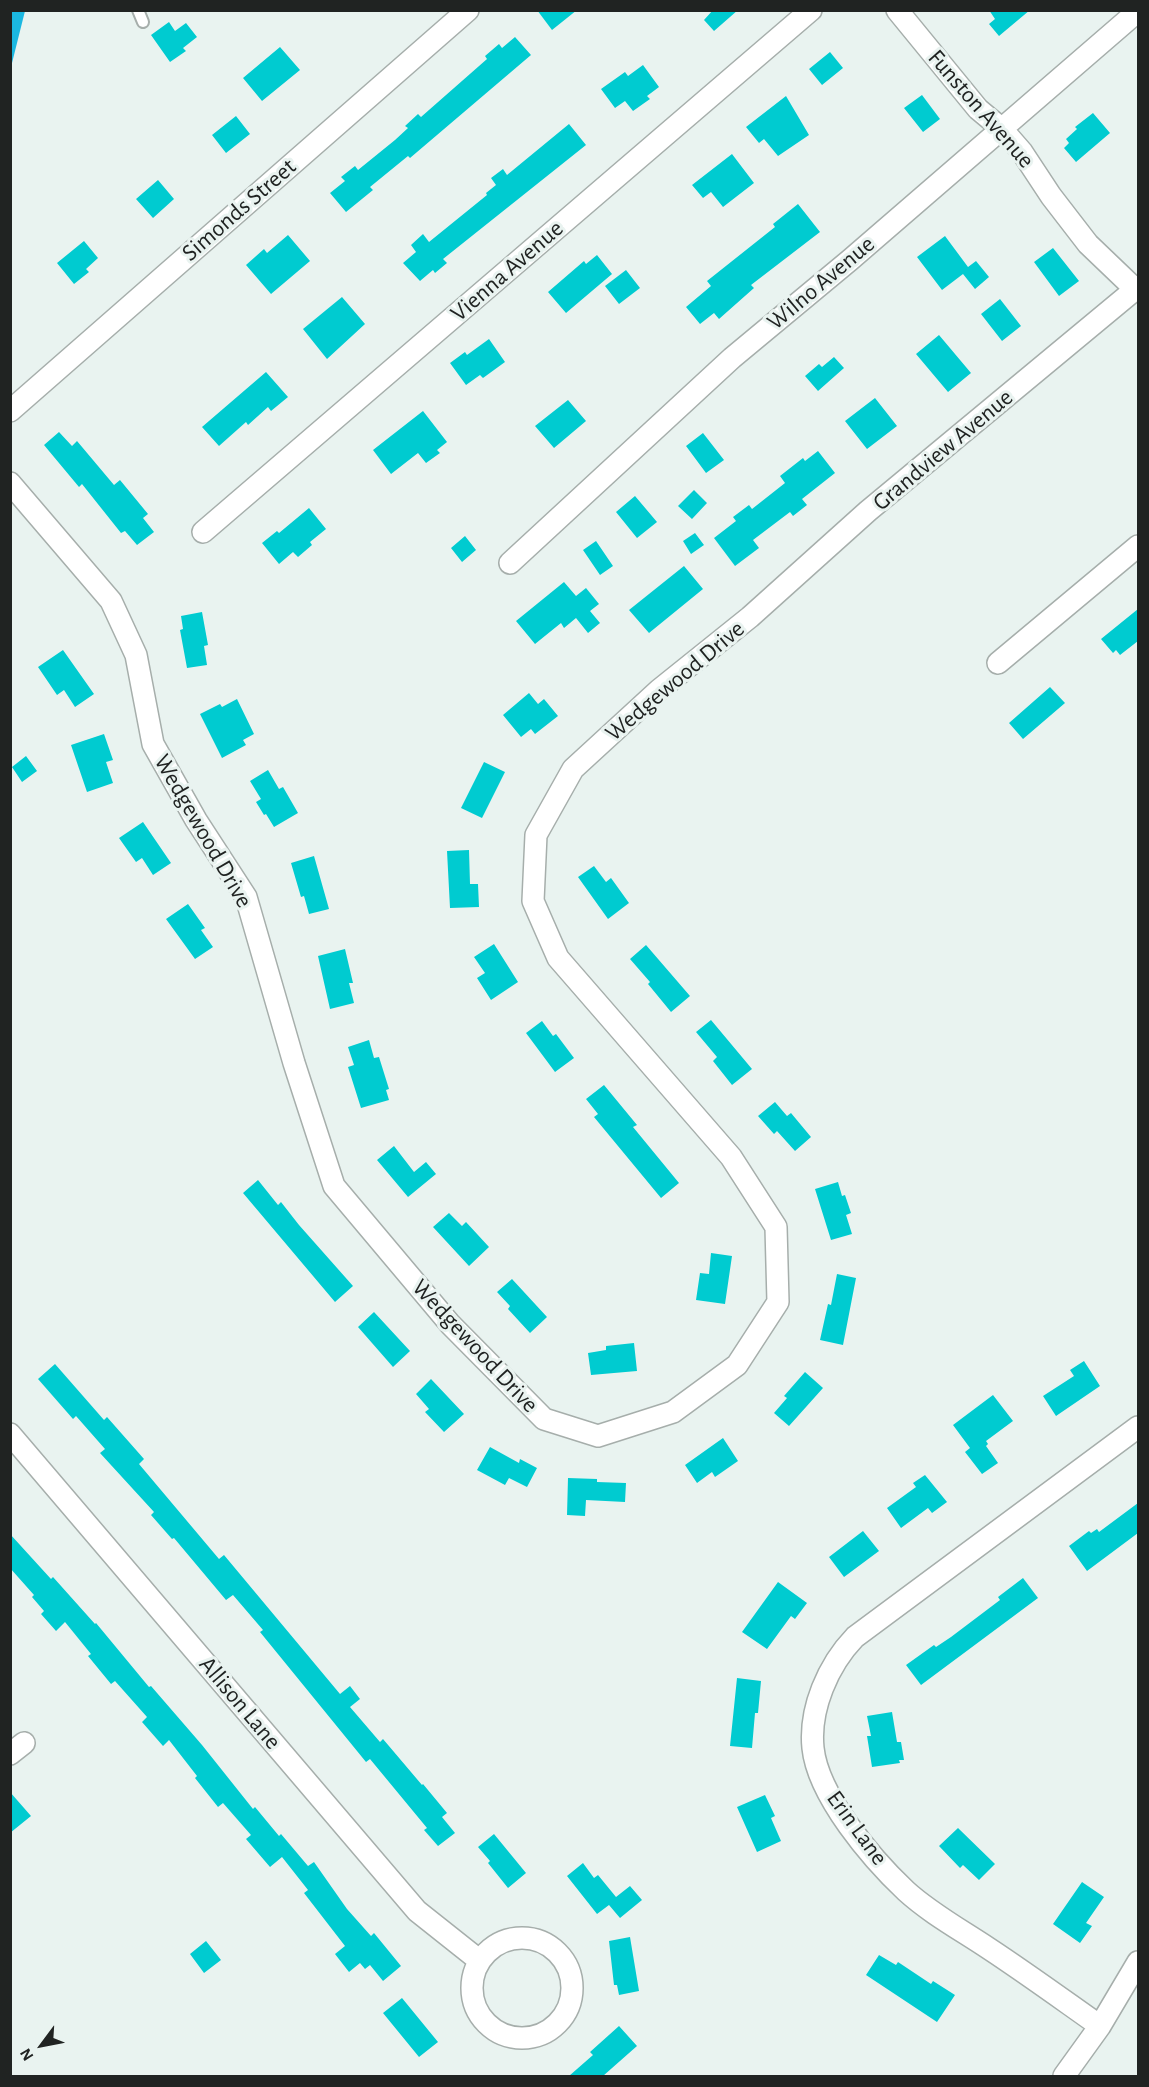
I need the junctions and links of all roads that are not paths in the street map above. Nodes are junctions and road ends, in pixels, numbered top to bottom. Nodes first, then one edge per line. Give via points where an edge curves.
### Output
1 (138, 10) edge
2 (468, 10) edge
3 (811, 10) edge
4 (897, 10) edge
5 (1138, 11) edge
6 (143, 22) dead end
7 (1002, 129) junction
8 (1137, 288) edge
9 (10, 411) edge
10 (10, 483) edge
11 (203, 532) dead end
12 (1138, 546) edge
13 (510, 563) dead end
14 (750, 616) joint
15 (998, 663) dead end
16 (1138, 1427) edge
17 (10, 1434) edge
18 (480, 1961) junction
19 (1138, 1962) edge
20 (1100, 2026) junction
21 (1064, 2076) edge

1 - 6 lane
2 - 9 street, Simonds Street
3 - 11 street, Vienna Avenue
4 - 7 street, Funston Avenue via 978,109
5 - 7 street, Wilno Avenue
7 - 8 street, Funston Avenue via 1088,244
7 - 13 street, Wilno Avenue via 732,358
8 - 14 street, Grandview Avenue via 868,511
10 - 14 street, Wedgewood Drive via 111,602 136,655 153,744 246,897 334,1186 450,1324 544,1419 598,1436 673,1412 737,1365 778,1302 776,1227 731,1157 558,958 533,901 536,835 573,769 659,690
12 - 15 street
16 - 20 street, Erin Lane via 855,1637 840,1652 820,1695 814,1724 813,1748 830,1796 865,1846 893,1877 942,1917
17 - 18 street, Allison Lane via 417,1911
18 - 18 street via 472,1997 489,2026 520,2038 537,2036 564,2015 572,1985 560,1955 547,1945 517,1938 501,1942
19 - 20 street
20 - 21 street

